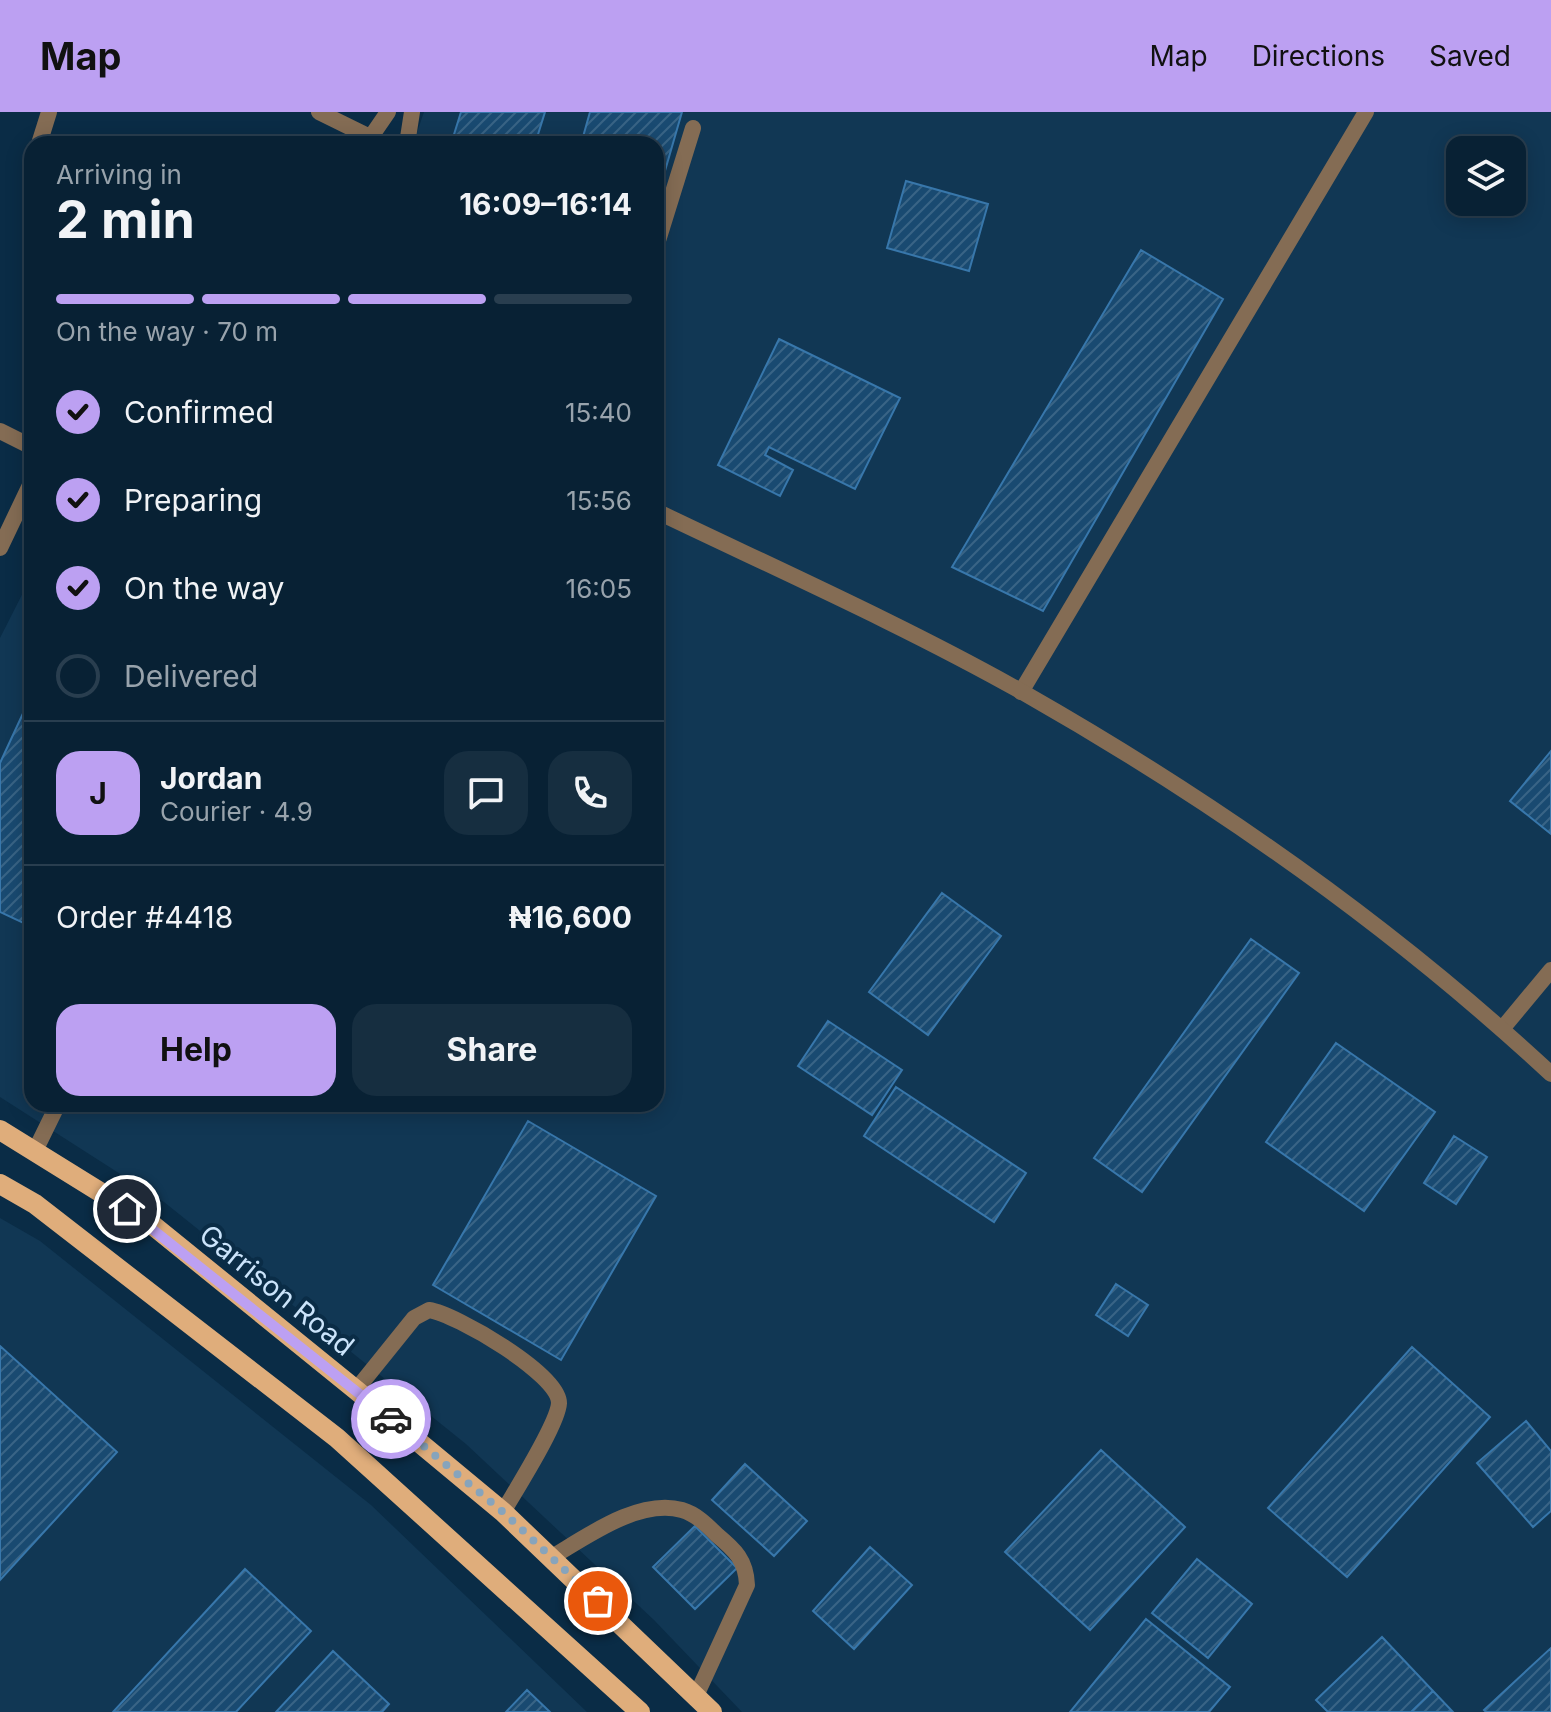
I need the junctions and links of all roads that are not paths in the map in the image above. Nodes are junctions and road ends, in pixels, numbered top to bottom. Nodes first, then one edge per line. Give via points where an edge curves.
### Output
1 (49, 112) edge
2 (319, 112) edge
3 (388, 112) edge
4 (412, 112) edge
5 (1366, 112) edge
6 (693, 128) dead end
7 (42, 136) edge
8 (362, 136) edge
9 (376, 136) edge
10 (408, 136) edge
11 (664, 221) edge
12 (0, 431) edge
13 (24, 443) edge
14 (24, 513) edge
15 (664, 515) edge
16 (0, 548) edge
17 (1021, 692) junction
18 (1551, 970) edge
19 (1502, 1029) junction
20 (1551, 1074) edge
21 (54, 1112) edge
22 (0, 1130) edge
23 (36, 1149) junction
24 (0, 1184) edge
25 (356, 1390) junction
26 (503, 1512) junction
27 (552, 1557) junction
28 (696, 1696) junction
29 (640, 1712) edge
30 (712, 1712) edge

1 - 7 street
2 - 8 street
3 - 9 street
4 - 10 street
5 - 17 street
6 - 11 street
12 - 13 street
14 - 16 street
15 - 17 street
17 - 19 street via 1089,731 1341,899 1425,961
18 - 19 street
19 - 20 street
21 - 23 street
22 - 23 main road, Garrison Road
23 - 25 main road, Garrison Road via 150,1223
24 - 29 main road via 35,1204 337,1438
25 - 26 main road, Garrison Road
25 - 26 street via 414,1318 429,1310 468,1323 554,1385 559,1403 553,1420
26 - 27 main road, Garrison Road
27 - 28 main road, Garrison Road
27 - 28 street via 614,1523 663,1509 698,1518 736,1551 746,1567 747,1585
28 - 30 main road, Garrison Road

